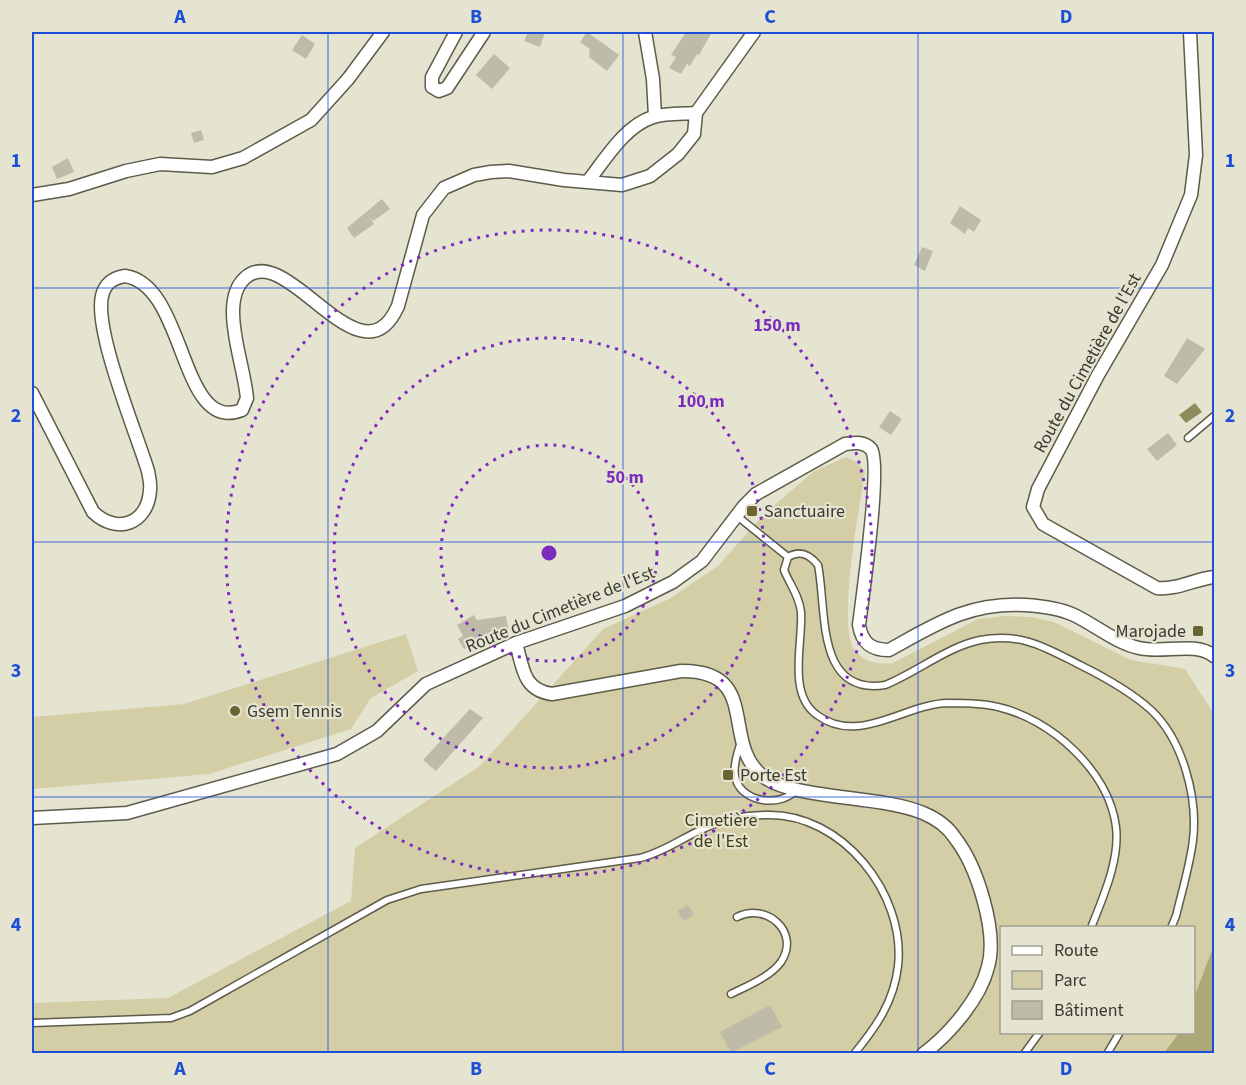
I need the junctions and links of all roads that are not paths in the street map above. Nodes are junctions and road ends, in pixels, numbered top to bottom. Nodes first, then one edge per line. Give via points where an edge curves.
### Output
1 (383, 32) edge
2 (456, 32) edge
3 (484, 32) edge
4 (645, 32) edge
5 (754, 32) edge
6 (1190, 32) edge
7 (696, 113) junction
8 (655, 116) junction
9 (589, 180) junction
10 (32, 195) edge
11 (32, 393) edge
12 (1215, 416) edge
13 (1188, 438) dead end
14 (736, 516) junction
15 (788, 557) junction
16 (1215, 577) edge
17 (516, 643) junction
18 (1215, 656) edge
19 (742, 739) junction
20 (797, 789) junction
21 (32, 818) edge
22 (737, 917) dead end
23 (1091, 926) edge
24 (1171, 926) edge
25 (731, 994) dead end
26 (32, 1023) edge
27 (1038, 1034) edge
28 (1119, 1034) edge
29 (854, 1053) edge
30 (923, 1053) edge
31 (1024, 1053) edge
32 (1107, 1053) edge

1 - 10 street via 311,120 243,158 212,167 160,164
2 - 3 street via 432,77 432,87 439,91 447,88
4 - 8 street
5 - 7 street
6 - 16 street, Route du Cimetière de l'Est via 1196,155 1191,195 1162,266 1092,386 1038,489 1034,507 1043,524 1157,588
7 - 8 street
7 - 9 street via 694,134 678,154 650,176 622,185
8 - 9 street via 633,128
9 - 11 street via 509,171 474,175 444,188 423,214 392,319 375,329 352,327 278,274 257,271 248,275 234,294 233,311 247,398 242,410 232,414 221,414 206,404 166,312 149,287 125,276 107,284 101,323 148,471 150,490 146,507 126,524 103,521 93,512
12 - 13 lane
14 - 15 lane
14 - 17 street, Route du Cimetière de l'Est via 702,561 674,582 625,606
14 - 18 street, Route du Cimetière de l'Est via 756,494 845,444 859,442 870,448 875,457 859,625 867,645 889,650 965,610 1002,604 1040,606 1072,614 1133,647 1165,652 1204,650
15 - 23 lane via 784,570 801,611 800,682 806,705 817,716 844,726 861,727 946,703 998,706 1042,725 1076,749 1103,788 1116,827 1111,877
15 - 24 lane via 802,553 812,556 818,565 829,646 835,663 858,685 885,685 979,640 1019,638 1035,642 1107,679 1152,711 1180,752 1193,796 1193,840
17 - 19 street via 529,682 538,692 552,694 681,671 716,676 730,692
17 - 21 street, Route du Cimetière de l'Est via 426,684 377,731 337,754 128,813
19 - 20 street via 757,771 766,779
19 - 20 lane via 735,771 743,791 756,799 770,800 792,795
20 - 30 street via 923,813 955,837 967,858 986,912 991,939 988,967 964,1011
22 - 25 lane via 767,914 781,926 787,945 775,969
26 - 29 lane via 171,1018 403,894 639,858 660,852 717,823 769,814 809,825 854,852 876,877 890,905 898,950 894,984 881,1018
27 - 31 lane
28 - 32 lane

